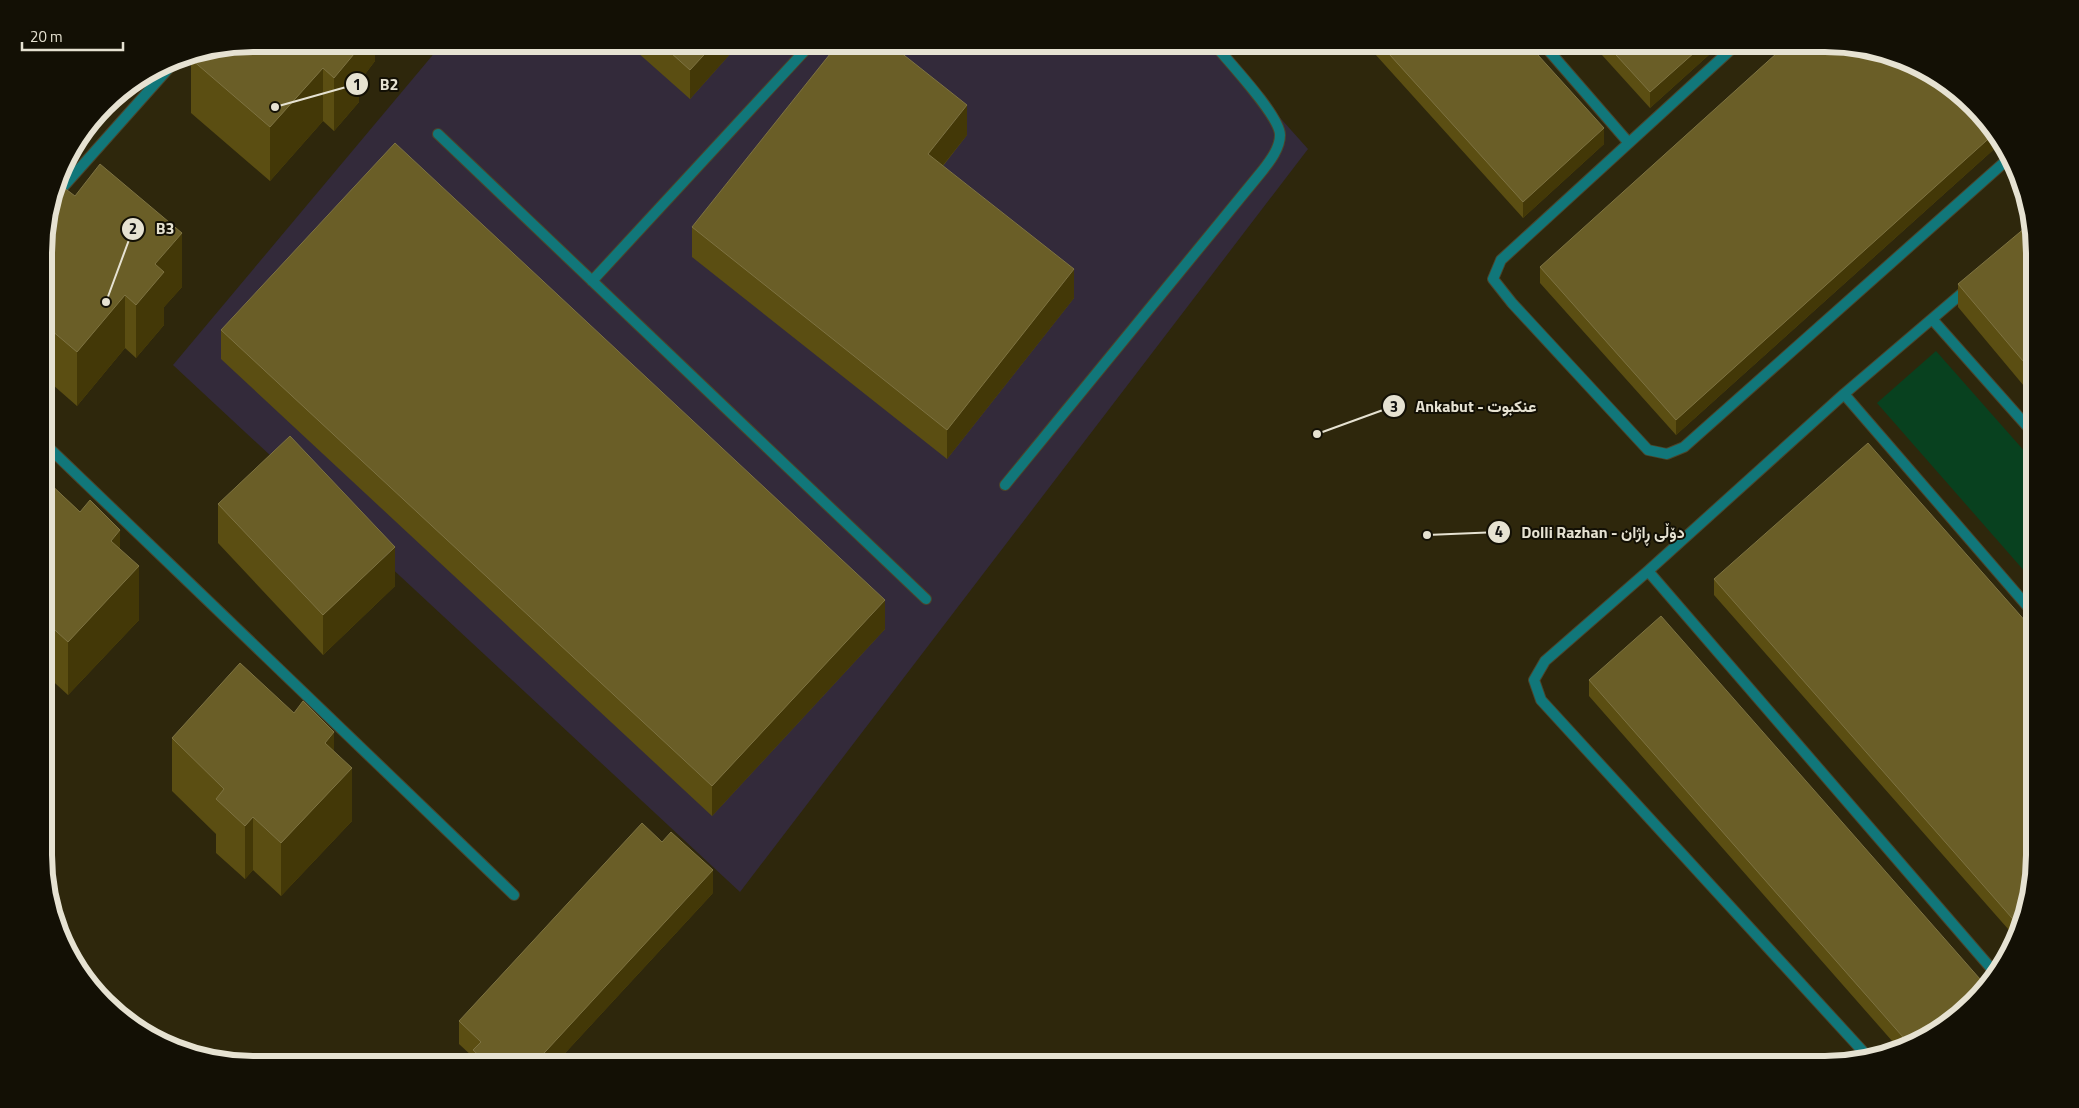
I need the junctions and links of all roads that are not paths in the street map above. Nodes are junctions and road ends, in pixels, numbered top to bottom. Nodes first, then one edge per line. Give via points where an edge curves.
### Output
1 (804, 52) edge
2 (1221, 52) edge
3 (1549, 52) edge
4 (1728, 52) edge
5 (165, 73) edge
6 (438, 134) dead end
7 (1628, 142) junction
8 (2004, 161) edge
9 (64, 186) edge
10 (592, 281) junction
11 (1976, 281) edge
12 (1932, 319) junction
13 (1844, 394) junction
14 (2026, 425) edge
15 (52, 451) edge
16 (1005, 485) dead end
17 (1648, 571) junction
18 (926, 599) dead end
19 (2026, 605) edge
20 (514, 895) dead end
21 (1991, 968) edge
22 (1864, 1052) edge

1 - 10 street
2 - 16 street via 1276,122 1280,135 1275,153
3 - 7 street
4 - 7 street
5 - 9 street
6 - 10 street
7 - 8 street via 1501,260 1493,279 1648,450 1667,454 1684,447
10 - 18 street
11 - 12 street
12 - 13 street
12 - 14 street
13 - 17 street
13 - 19 street
15 - 20 street
17 - 21 street
17 - 22 street via 1545,661 1534,680 1542,700

